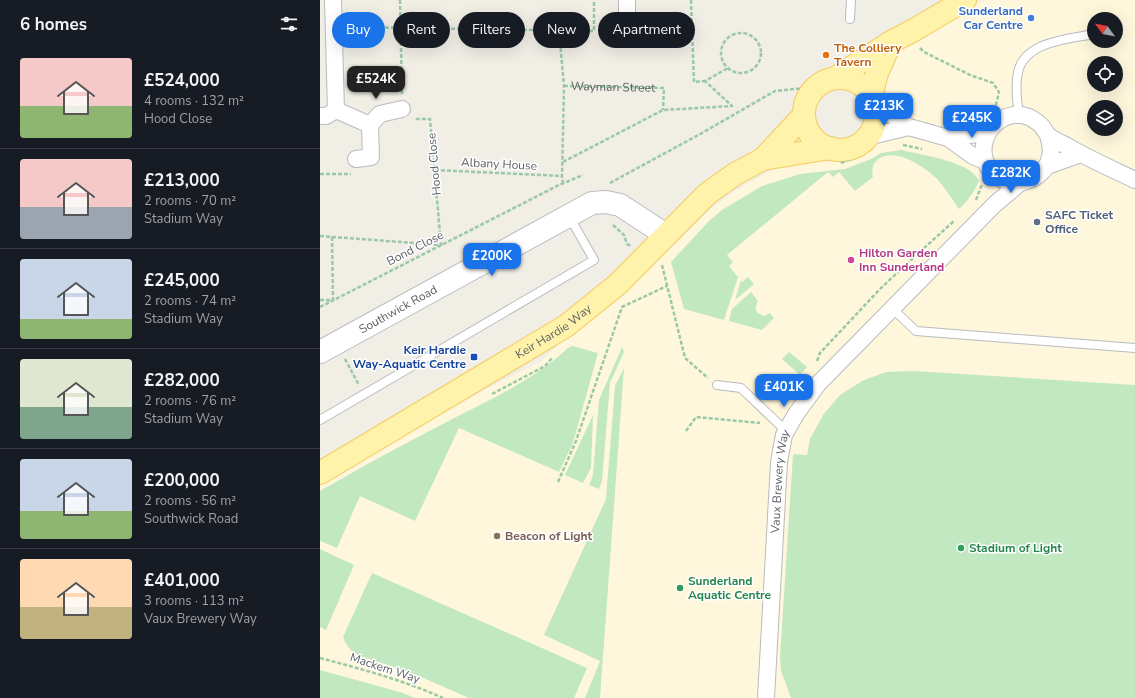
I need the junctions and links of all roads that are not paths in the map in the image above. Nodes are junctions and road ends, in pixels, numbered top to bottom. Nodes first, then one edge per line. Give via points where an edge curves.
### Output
1 (333, 0) edge
2 (627, 0) edge
3 (851, 0) edge
4 (960, 1) edge
5 (627, 12) edge
6 (850, 19) dead end
7 (1087, 35) edge
8 (899, 37) junction
9 (835, 78) junction
10 (873, 100) junction
11 (402, 109) road end
12 (336, 110) junction
13 (804, 115) junction
14 (1019, 115) junction
15 (320, 116) edge
16 (370, 125) junction
17 (909, 127) junction
18 (991, 127) junction
19 (1048, 135) junction
20 (867, 137) junction
21 (948, 138) junction
22 (830, 148) junction
23 (1081, 154) junction
24 (764, 158) junction
25 (356, 160) road end
26 (985, 160) junction
27 (1047, 166) junction
28 (1000, 178) junction
29 (1135, 180) edge
30 (1020, 183) junction
31 (994, 204) junction
32 (569, 215) junction
33 (666, 234) junction
34 (892, 308) junction
35 (328, 348) edge
36 (1135, 348) edge
37 (716, 385) dead end
38 (320, 420) edge
39 (786, 431) junction
40 (320, 472) edge
41 (766, 698) edge

1 - 12 street
2 - 5 street
3 - 6 lane
4 - 8 main road
7 - 14 lane via 1042,46 1024,58 1018,72
8 - 9 main road
8 - 10 main road via 877,73
9 - 10 main road via 846,78 856,82 865,88
9 - 13 main road via 824,81 812,91 805,105
10 - 17 street
10 - 20 main road via 875,121
11 - 16 street via 380,114
12 - 15 street via 326,116
12 - 16 street
13 - 22 main road via 806,126 812,136 820,144
13 - 24 main road
14 - 18 street via 999,120
14 - 19 street via 1036,121
16 - 25 street via 371,157
17 - 20 street
17 - 21 street
18 - 21 street via 977,134
18 - 26 street via 983,149
19 - 23 street
19 - 27 street via 1051,151
20 - 22 main road via 851,148
21 - 26 street via 973,156
22 - 24 main road
23 - 27 street
23 - 29 street
24 - 33 main road, Keir Hardie Way via 735,174 708,194
26 - 28 street via 991,171
27 - 30 street via 1040,175
28 - 30 street
28 - 31 street
30 - 31 street, Vaux Brewery Way
31 - 34 street, Vaux Brewery Way
32 - 33 street, Southwick Road via 592,203 606,202 620,205
32 - 35 street, Southwick Road
32 - 38 lane via 594,260
33 - 40 main road, Keir Hardie Way via 618,284 566,326
34 - 36 lane via 916,331
34 - 39 street, Vaux Brewery Way via 818,384
37 - 39 lane via 741,388
39 - 41 street, Vaux Brewery Way via 779,462

